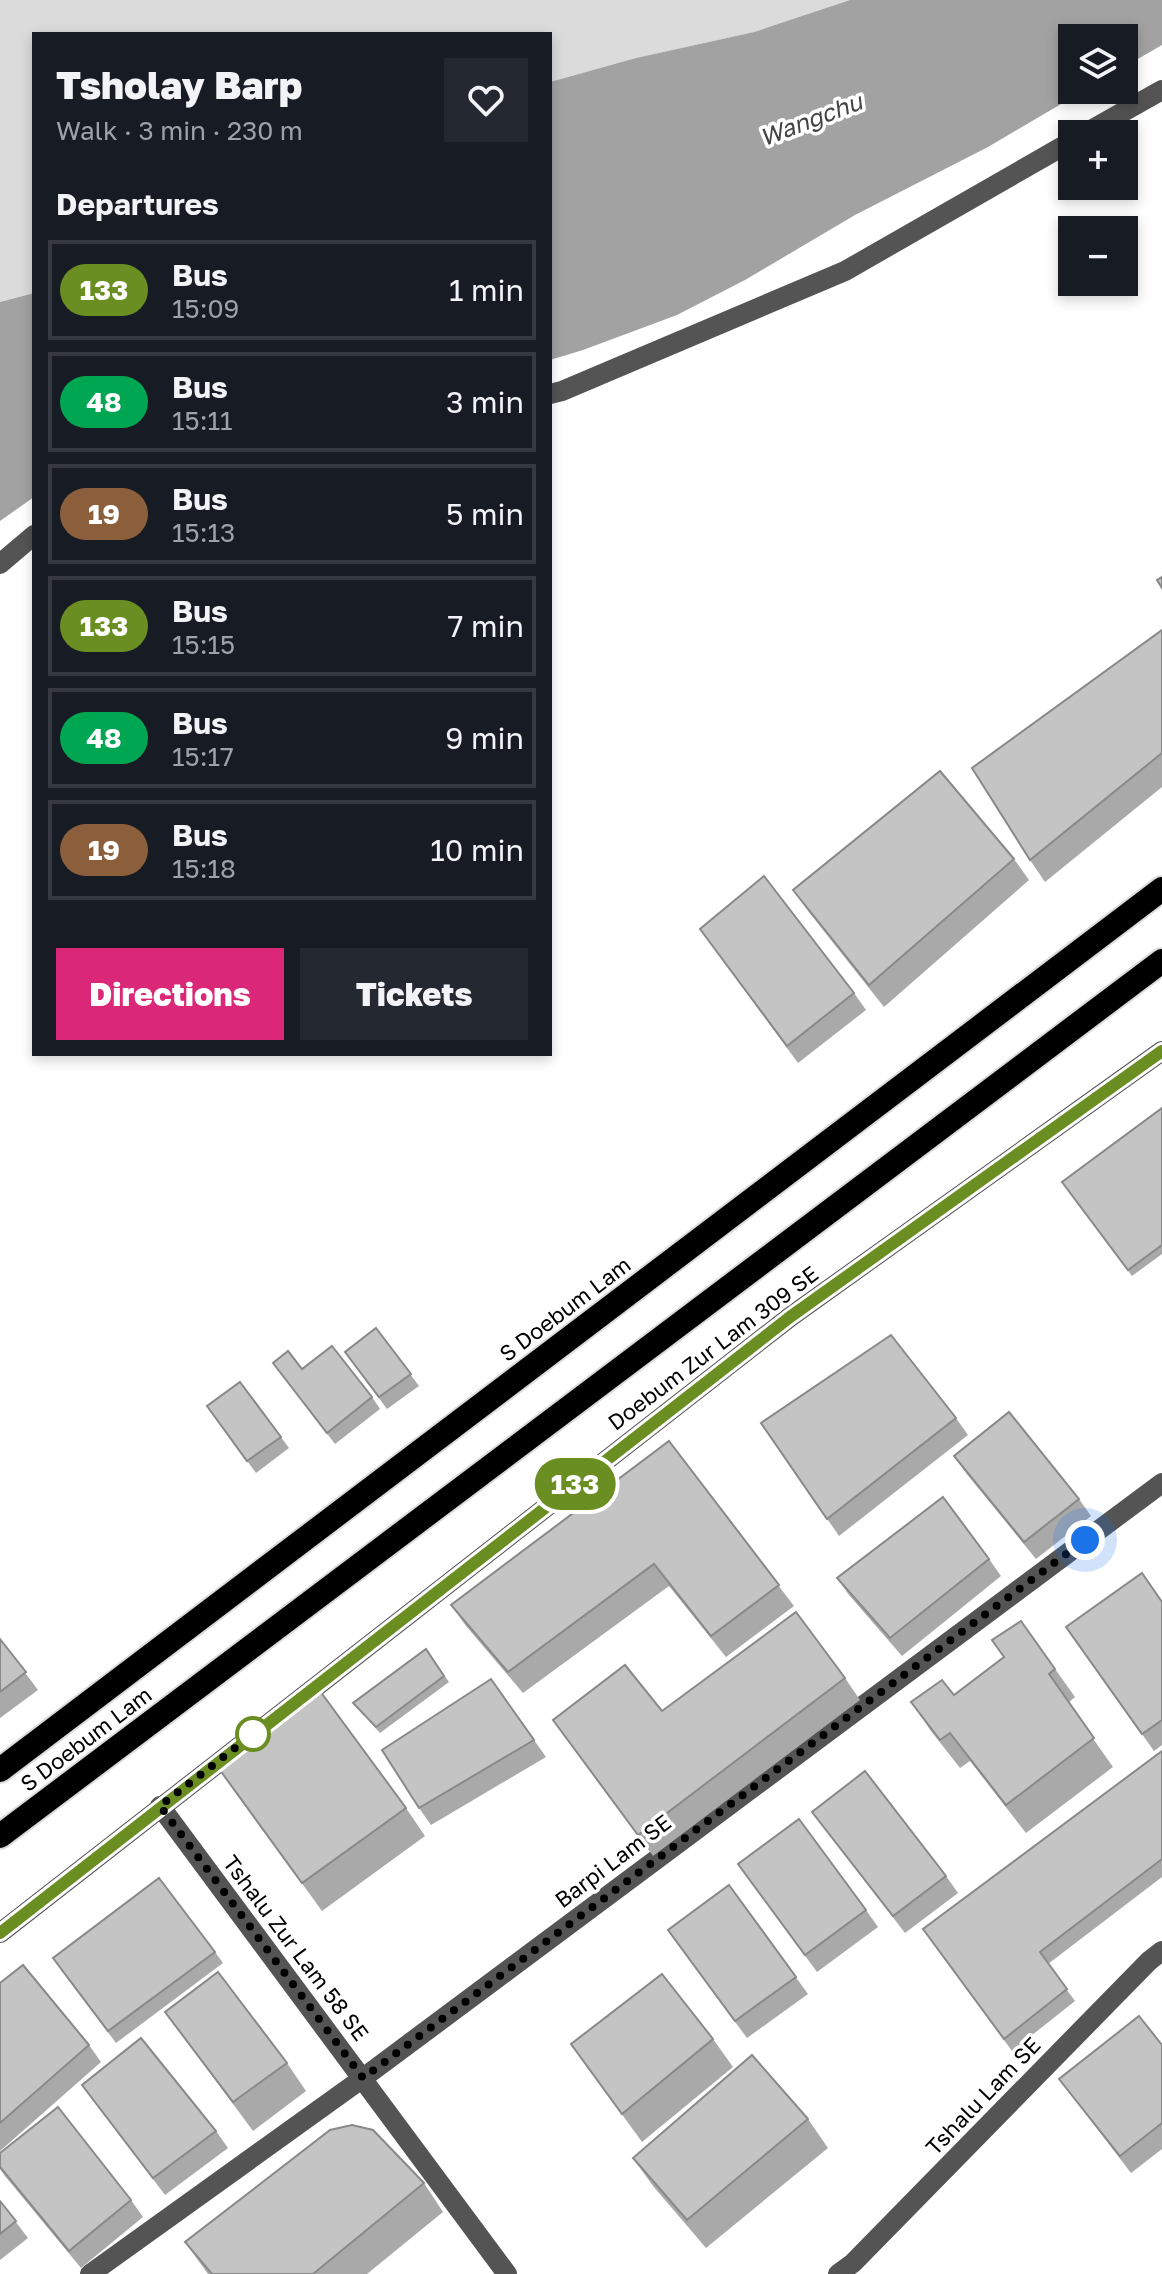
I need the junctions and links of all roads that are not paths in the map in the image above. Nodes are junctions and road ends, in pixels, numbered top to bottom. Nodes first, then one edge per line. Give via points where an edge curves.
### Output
1 (1162, 90) edge
2 (1109, 120) edge
3 (1058, 149) edge
4 (552, 394) edge
5 (32, 537) edge
6 (0, 564) edge
7 (1162, 889) edge
8 (1162, 961) edge
9 (1162, 1051) edge
10 (1162, 1483) edge
11 (0, 1770) edge
12 (160, 1806) junction
13 (0, 1836) edge
14 (0, 1933) edge
15 (1162, 1951) edge
16 (363, 2078) junction
17 (846, 2270) edge
18 (90, 2274) edge
19 (507, 2274) edge

1 - 2 street
3 - 4 street via 845,271
5 - 6 street
7 - 11 highway, S Doebum Lam
8 - 13 highway, S Doebum Lam
9 - 12 street, Doebum Zur Lam 309 SE via 790,1317
10 - 16 street, Barpi Lam SE
12 - 14 street, Doebum Zur Lam 309 SE
12 - 16 street, Tshalu Zur Lam 58 SE
15 - 17 street, Tshalu Lam SE
16 - 18 street, Barpi Lam SE
16 - 19 street, Tshalu Zur Lam 58 SE

